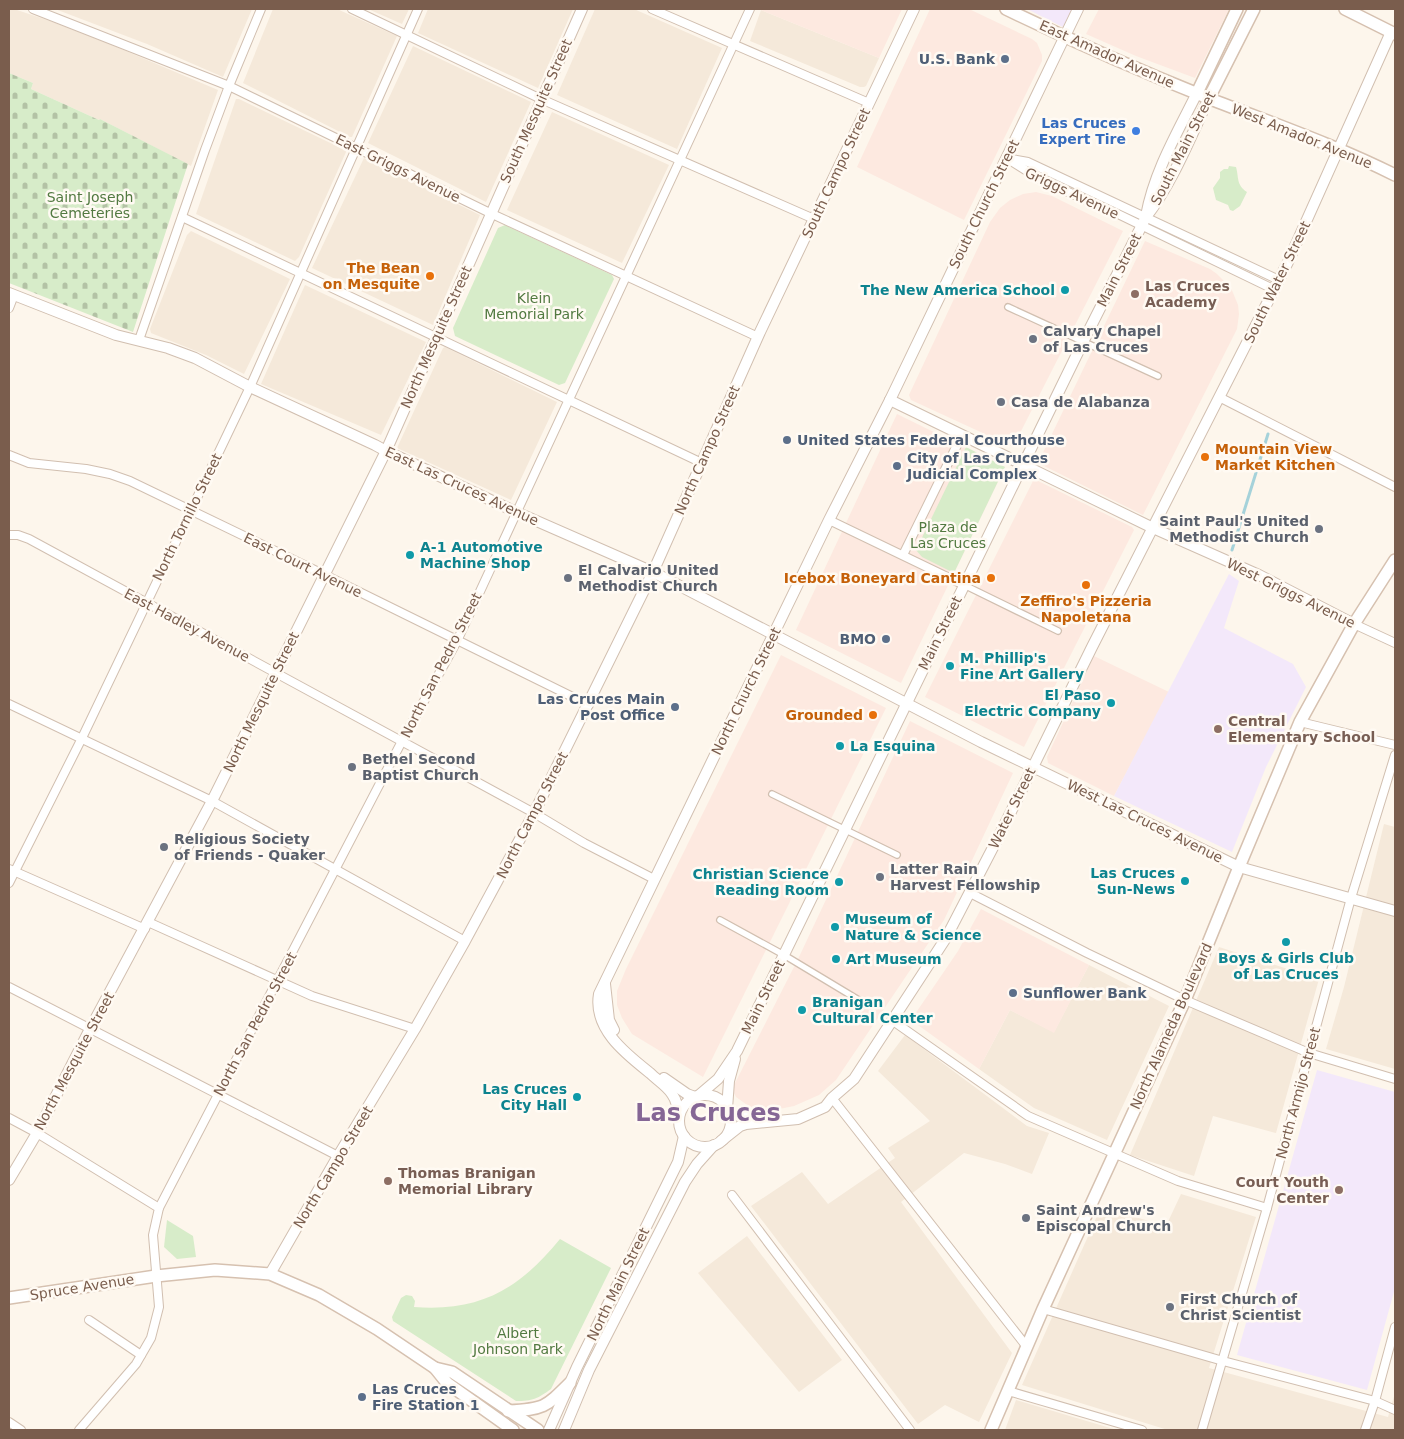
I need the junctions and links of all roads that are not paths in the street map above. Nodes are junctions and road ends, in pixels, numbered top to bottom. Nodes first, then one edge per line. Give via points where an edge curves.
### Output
1 (32, 9) edge
2 (261, 9) edge
3 (352, 9) edge
4 (418, 9) edge
5 (582, 9) edge
6 (652, 9) edge
7 (750, 9) edge
8 (914, 9) edge
9 (1006, 9) edge
10 (1078, 9) edge
11 (1237, 9) edge
12 (1254, 9) edge
13 (1345, 9) edge
14 (1393, 33) edge
15 (407, 34) junction
16 (1064, 37) junction
17 (735, 44) junction
18 (229, 86) junction
19 (1197, 93) junction
20 (1209, 98) junction
21 (541, 99) junction
22 (869, 103) junction
23 (357, 147) junction
24 (1338, 149) junction
25 (1006, 158) junction
26 (681, 160) junction
27 (1395, 175) edge
28 (490, 213) junction
29 (182, 216) junction
30 (814, 219) junction
31 (1144, 221) junction
32 (301, 273) junction
33 (626, 275) junction
34 (1277, 285) junction
35 (11, 294) edge
36 (1008, 307) dead end
37 (9, 308) edge
38 (438, 336) junction
39 (758, 337) junction
40 (139, 340) junction
41 (1082, 342) junction
42 (1158, 376) dead end
43 (250, 387) junction
44 (1219, 397) junction
45 (569, 400) junction
46 (890, 400) junction
47 (962, 435) junction
48 (386, 451) junction
49 (9, 456) edge
50 (702, 463) junction
51 (1023, 465) junction
52 (1395, 487) edge
53 (190, 511) junction
54 (516, 512) junction
55 (829, 520) junction
56 (1153, 528) junction
57 (9, 535) edge
58 (903, 555) junction
59 (1395, 560) edge
60 (653, 572) junction
61 (325, 574) junction
62 (964, 585) junction
63 (146, 603) junction
64 (1354, 624) junction
65 (1058, 631) dead end
66 (774, 635) junction
67 (456, 641) junction
68 (1395, 643) edge
69 (276, 672) junction
70 (9, 704) edge
71 (906, 704) junction
72 (589, 705) junction
73 (1300, 722) junction
74 (82, 738) junction
75 (402, 741) junction
76 (1395, 744) edge
77 (1395, 755) edge
78 (1032, 767) junction
79 (772, 794) dead end
80 (212, 801) junction
81 (534, 813) junction
82 (845, 830) junction
83 (897, 855) dead end
84 (1239, 867) junction
85 (336, 869) junction
86 (12, 870) edge
87 (654, 879) junction
88 (9, 883) edge
89 (970, 893) junction
90 (1351, 898) junction
91 (1395, 911) edge
92 (720, 920) dead end
93 (146, 926) junction
94 (465, 941) junction
95 (784, 955) junction
96 (278, 982) junction
97 (605, 984) junction
98 (9, 987) edge
99 (1185, 1000) junction
100 (867, 1005) dead end
101 (893, 1021) junction
102 (90, 1029) junction
103 (415, 1029) junction
104 (737, 1051) junction
105 (1309, 1053) junction
106 (1395, 1079) edge
107 (218, 1094) junction
108 (697, 1096) junction
109 (832, 1098) junction
110 (729, 1111) junction
111 (679, 1116) junction
112 (9, 1118) edge
113 (37, 1133) junction
114 (684, 1136) junction
115 (717, 1143) junction
116 (1114, 1154) junction
117 (338, 1156) junction
118 (9, 1180) edge
119 (732, 1195) dead end
120 (159, 1208) junction
121 (1267, 1208) junction
122 (270, 1274) junction
123 (156, 1276) junction
124 (9, 1298) edge
125 (1043, 1310) junction
126 (89, 1320) dead end
127 (1395, 1327) edge
128 (1027, 1347) junction
129 (141, 1355) junction
130 (1223, 1361) junction
131 (435, 1368) junction
132 (570, 1383) junction
133 (1008, 1392) junction
134 (1375, 1401) junction
135 (1395, 1410) edge
136 (508, 1411) junction
137 (9, 1422) edge
138 (21, 1430) edge
139 (79, 1430) edge
140 (513, 1430) edge
141 (538, 1430) edge
142 (549, 1430) edge
143 (564, 1430) edge
144 (910, 1430) edge
145 (991, 1430) edge
146 (1142, 1430) edge
147 (1202, 1430) edge
148 (1365, 1430) edge

1 - 18 street, East Griggs Avenue
2 - 18 street
3 - 15 street
4 - 15 street, North Tornillo Street
5 - 21 street, South Mesquite Street
6 - 17 street
7 - 17 street, North San Pedro Street
8 - 22 street, South Campo Street
9 - 16 main road, East Amador Avenue
10 - 16 street, South Church Street
11 - 19 main road, South Main Street
12 - 20 main road, South Main Street
13 - 14 main road
14 - 24 street, South Water Street
15 - 21 street
15 - 23 street, North Tornillo Street
16 - 19 main road, East Amador Avenue
16 - 25 street, South Church Street
17 - 22 street
17 - 26 street, North San Pedro Street
18 - 23 street, East Griggs Avenue
18 - 29 street
19 - 20 main road, East Amador Avenue
19 - 31 street, South Main Street via 1158,172
20 - 24 main road, West Amador Avenue
20 - 31 street, South Main Street via 1157,203
21 - 26 street
21 - 28 street, South Mesquite Street
22 - 30 street, South Campo Street
23 - 28 street, East Griggs Avenue
23 - 32 street, North Tornillo Street
24 - 27 main road, West Amador Avenue
24 - 34 street, South Water Street
25 - 31 street, Griggs Avenue via 1028,162
25 - 46 street, South Church Street
26 - 30 street
26 - 33 street, North San Pedro Street
28 - 33 street, East Griggs Avenue
28 - 38 street, North Mesquite Street
29 - 32 street
29 - 40 street
30 - 39 street, South Campo Street
31 - 34 street, Griggs Avenue
31 - 41 street, Main Street
32 - 38 street
32 - 43 street, North Tornillo Street
33 - 39 street, East Griggs Avenue
33 - 45 street, North San Pedro Street
34 - 44 street, South Water Street
35 - 37 street
35 - 40 street, East Las Cruces Avenue via 116,335
36 - 41 street
38 - 45 street
38 - 48 street, North Mesquite Street
39 - 50 street, North Campo Street
40 - 43 street, East Las Cruces Avenue via 194,358
41 - 42 street
41 - 51 street, Main Street
43 - 48 street, East Las Cruces Avenue
43 - 53 street, North Tornillo Street
44 - 52 street
44 - 56 street, South Water Street
45 - 50 street
45 - 54 street, North San Pedro Street
46 - 47 street
46 - 55 street, North Church Street
47 - 51 street
47 - 58 street
48 - 54 street, East Las Cruces Avenue
48 - 61 street, North Mesquite Street
49 - 53 street, East Court Avenue via 29,463 110,474
50 - 60 street, North Campo Street
51 - 56 street, West Griggs Avenue
51 - 62 street, Main Street
53 - 61 street, East Court Avenue
53 - 63 street, North Tornillo Street
54 - 60 street, East Las Cruces Avenue
54 - 67 street, North San Pedro Street
55 - 58 street
55 - 66 street, North Church Street
56 - 64 street, West Griggs Avenue via 1259,575
56 - 78 street, Water Street
57 - 63 street, East Hadley Avenue via 29,539
58 - 62 street
59 - 64 main road, North Alameda Boulevard
60 - 66 street, East Las Cruces Avenue
60 - 72 street, North Campo Street
61 - 67 street, East Court Avenue
61 - 69 street, North Mesquite Street
62 - 65 street
62 - 71 street, Main Street
63 - 69 street, East Hadley Avenue
63 - 74 street, North Tornillo Street
64 - 68 street, West Griggs Avenue
64 - 73 main road, North Alameda Boulevard
66 - 71 street, East Las Cruces Avenue
66 - 87 street, North Church Street
67 - 72 street, East Court Avenue
67 - 75 street, North San Pedro Street
69 - 75 street, East Hadley Avenue
69 - 80 street, North Mesquite Street
70 - 74 street
71 - 78 street, West Las Cruces Avenue
71 - 82 street, Main Street
72 - 81 street, North Campo Street
73 - 76 street
73 - 84 main road, North Alameda Boulevard
74 - 80 street
74 - 86 street, North Tornillo Street
75 - 81 street, East Hadley Avenue
75 - 85 street, North San Pedro Street
77 - 90 street, North Armijo Street
78 - 84 street, West Las Cruces Avenue
78 - 89 street, Water Street
79 - 82 street
80 - 85 street
80 - 93 street, North Mesquite Street
81 - 87 street, East Hadley Avenue
81 - 94 street, North Campo Street
82 - 83 street
82 - 95 street, Main Street
84 - 90 street, West Las Cruces Avenue
84 - 99 main road, North Alameda Boulevard
85 - 94 street
85 - 96 street, North San Pedro Street
86 - 88 street, North Tornillo Street
86 - 93 street
87 - 97 street, North Church Street
89 - 99 street
89 - 101 street, Water Street
90 - 91 street, West Las Cruces Avenue
90 - 105 street, North Armijo Street
92 - 95 street
93 - 96 street
93 - 102 street, North Mesquite Street
94 - 103 street, North Campo Street
95 - 100 street
95 - 104 street, Main Street
96 - 103 street via 345,1008
96 - 107 street, North San Pedro Street
97 - 108 street, North Church Street via 609,1020 620,1038 668,1081 687,1094
97 - 111 street, North Church Street via 597,1002 601,1020 631,1058 672,1094
98 - 102 street
99 - 105 street
99 - 116 main road, North Alameda Boulevard
101 - 109 street, Water Street via 854,1079
101 - 116 street via 1028,1116
102 - 107 street
102 - 113 street, North Mesquite Street
103 - 117 street, North Campo Street
104 - 108 street, Main Street via 718,1078
104 - 110 street, Main Street via 729,1081
105 - 106 street
105 - 121 street, North Armijo Street
107 - 117 street
107 - 120 street, North San Pedro Street
108 - 110 street via 712,1096
108 - 111 street via 684,1106
109 - 110 street, Water Street via 809,1109 782,1116 746,1117
109 - 115 street, Water Street via 825,1107 809,1116 746,1124
109 - 128 street
110 - 115 street via 730,1128
111 - 114 street
112 - 113 street
113 - 118 street, North Mesquite Street
113 - 120 street
114 - 115 street via 698,1145
114 - 132 street, North Main Street via 674,1171
115 - 143 street, North Main Street via 697,1164 686,1182 589,1370
116 - 121 street via 1178,1182
116 - 125 main road, North Alameda Boulevard
117 - 122 street, North Campo Street
119 - 144 street
120 - 123 street, North San Pedro Street via 153,1235
121 - 130 street, North Armijo Street
122 - 123 main road, Spruce Avenue via 215,1270
122 - 131 main road via 319,1296 377,1329
123 - 124 main road, Spruce Avenue
123 - 129 street via 159,1307 152,1338
125 - 128 main road, North Alameda Boulevard
125 - 130 street
126 - 129 street
127 - 134 street
128 - 133 main road, North Alameda Boulevard
129 - 139 street
130 - 134 street
130 - 147 street, North Armijo Street
131 - 136 main road via 452,1372
131 - 140 main road via 447,1383
132 - 136 main road via 542,1407
132 - 142 street, North Main Street
133 - 145 main road, North Alameda Boulevard
133 - 146 street
134 - 135 street
134 - 148 street
136 - 141 main road
137 - 138 street

